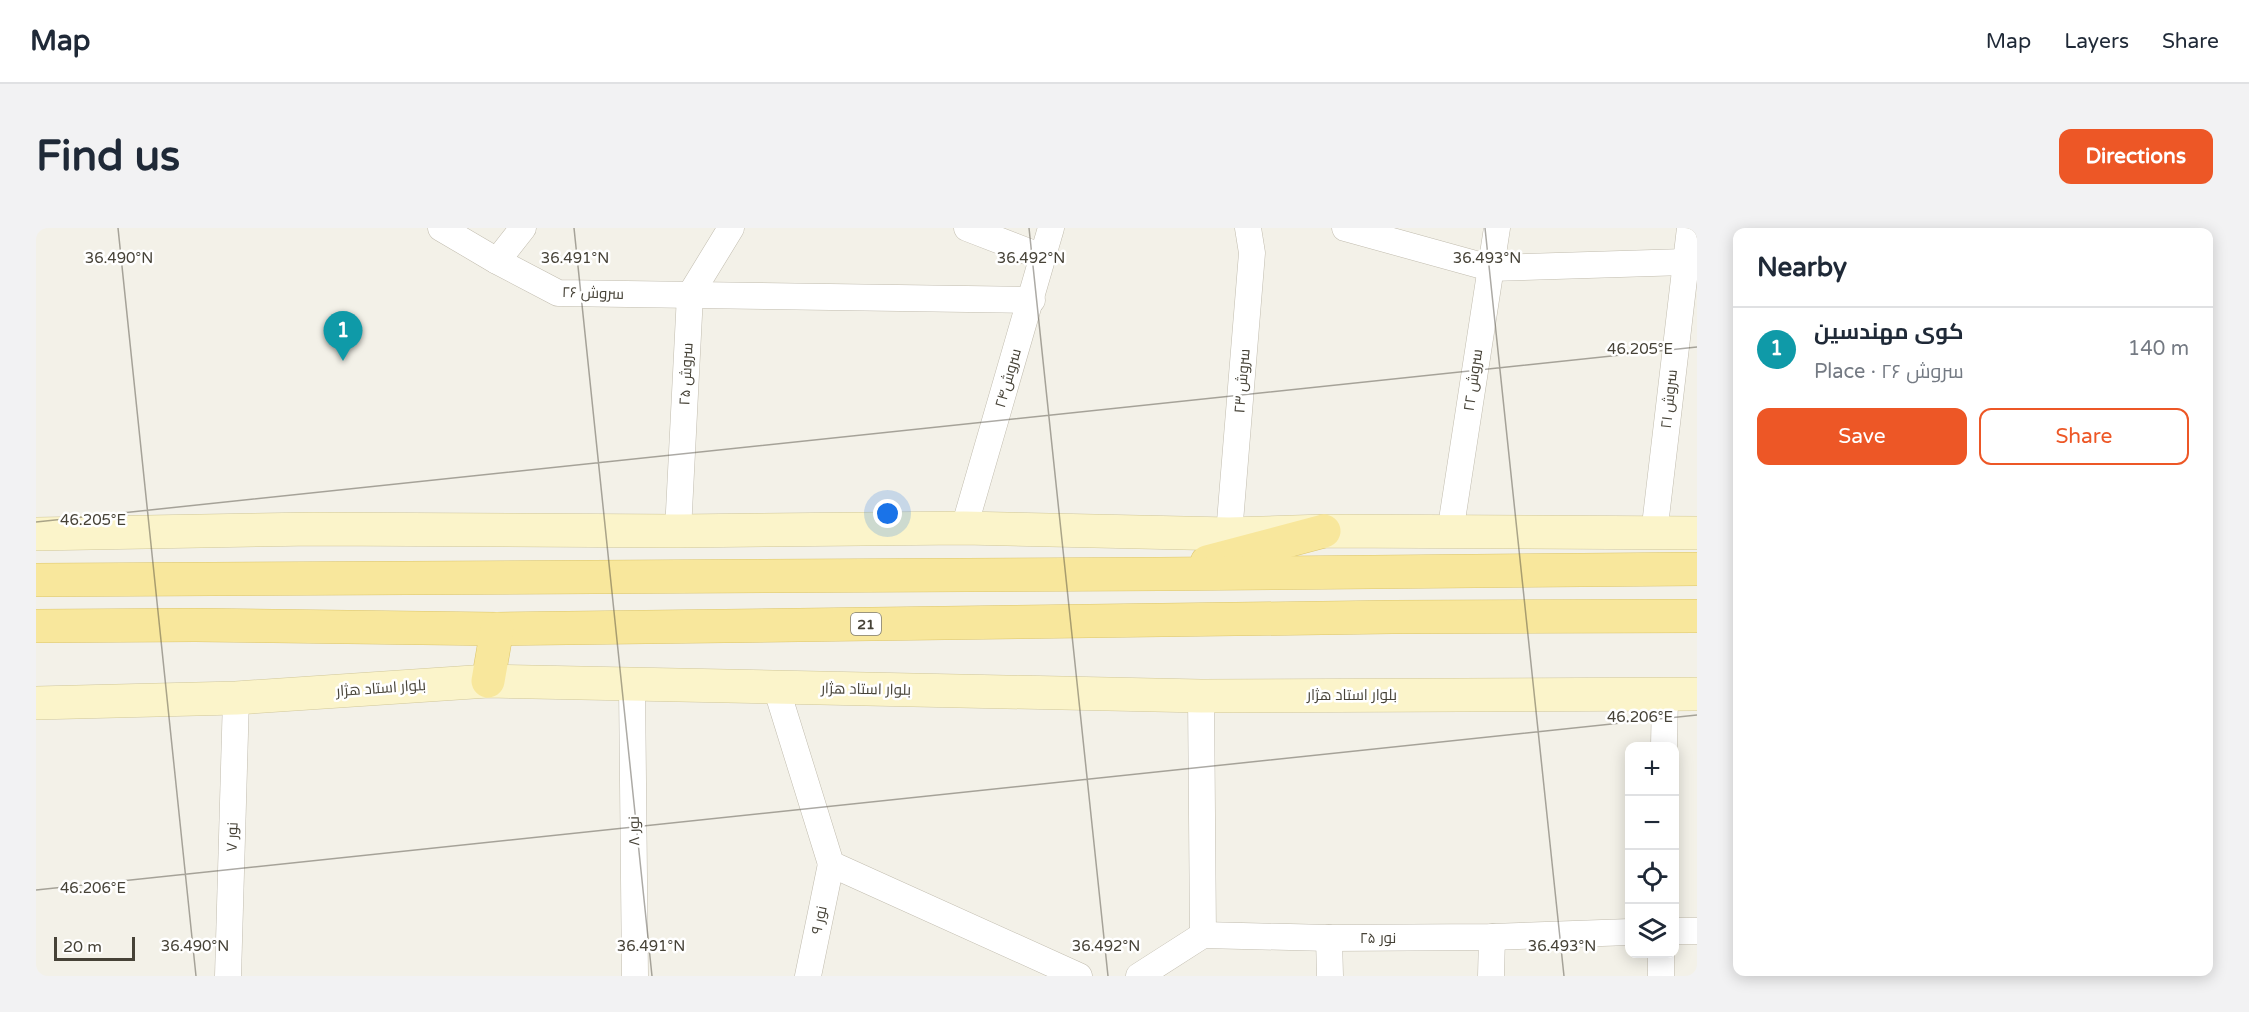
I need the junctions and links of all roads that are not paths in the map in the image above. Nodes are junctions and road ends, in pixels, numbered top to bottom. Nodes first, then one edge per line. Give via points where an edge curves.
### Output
1 (441, 228) edge
2 (523, 228) edge
3 (731, 228) edge
4 (967, 228) edge
5 (1051, 228) edge
6 (1248, 228) edge
7 (1345, 228) edge
8 (1497, 228) edge
9 (1689, 228) edge
10 (1042, 257) junction
11 (497, 261) junction
12 (1685, 262) junction
13 (1490, 268) junction
14 (690, 295) junction
15 (1032, 300) junction
16 (964, 528) junction
17 (678, 531) junction
18 (1324, 531) junction
19 (1450, 533) junction
20 (1697, 533) edge
21 (36, 534) edge
22 (1229, 534) junction
23 (1654, 534) junction
24 (1697, 569) edge
25 (1160, 574) junction
26 (36, 580) edge
27 (1697, 616) edge
28 (36, 626) edge
29 (497, 629) junction
30 (488, 681) junction
31 (632, 685) junction
32 (776, 687) junction
33 (1665, 694) junction
34 (1697, 694) edge
35 (1201, 696) junction
36 (236, 698) junction
37 (36, 703) edge
38 (1664, 742) edge
39 (831, 864) junction
40 (1679, 931) edge
41 (1697, 931) edge
42 (1625, 932) edge
43 (1203, 935) junction
44 (1492, 937) junction
45 (1329, 938) junction
46 (1661, 958) edge
47 (228, 976) edge
48 (635, 976) edge
49 (808, 976) edge
50 (1079, 976) edge
51 (1139, 976) edge
52 (1330, 976) edge
53 (1491, 976) edge
54 (1661, 976) edge

1 - 11 street, سروش ۲۶
2 - 11 street
3 - 14 street, سروش ۲۵
4 - 10 street
5 - 10 street, سروش۲۴
6 - 22 street, سروش ۲۳ via 1252,253
7 - 13 street
8 - 13 street, سروش ۲۲
9 - 12 street, سروش ۲۱
10 - 15 street, سروش۲۴
11 - 14 street, سروش ۲۶ via 558,293
12 - 13 street
12 - 23 street, سروش ۲۱
13 - 19 street, سروش ۲۲
14 - 15 street, سروش ۲۶
14 - 17 street, سروش ۲۵
15 - 16 street, سروش۲۴
16 - 17 main road
16 - 22 main road
17 - 21 main road via 314,529
18 - 19 main road
18 - 22 main road
18 - 25 main road
19 - 23 main road
20 - 23 main road
24 - 25 main road
25 - 26 main road
27 - 29 main road, 21
28 - 29 main road, 21
29 - 30 main road
30 - 31 main road, بلوار استاد هژار
30 - 36 main road, بلوار استاد هژار
31 - 32 main road, بلوار استاد هژار
31 - 48 street, نور ۸
32 - 35 main road, بلوار استاد هژار
32 - 39 street
33 - 34 main road, بلوار استاد هژار
33 - 35 main road, بلوار استاد هژار
33 - 38 street
35 - 43 street
36 - 37 main road, بلوار استاد هژار
36 - 47 street, نور ۷
39 - 49 street, نور ۹
39 - 50 street
40 - 41 street
42 - 44 street, نور ۲۵
43 - 45 street, نور ۲۵
43 - 51 street
44 - 45 street, نور ۲۵
44 - 53 street
45 - 52 street
46 - 54 street

